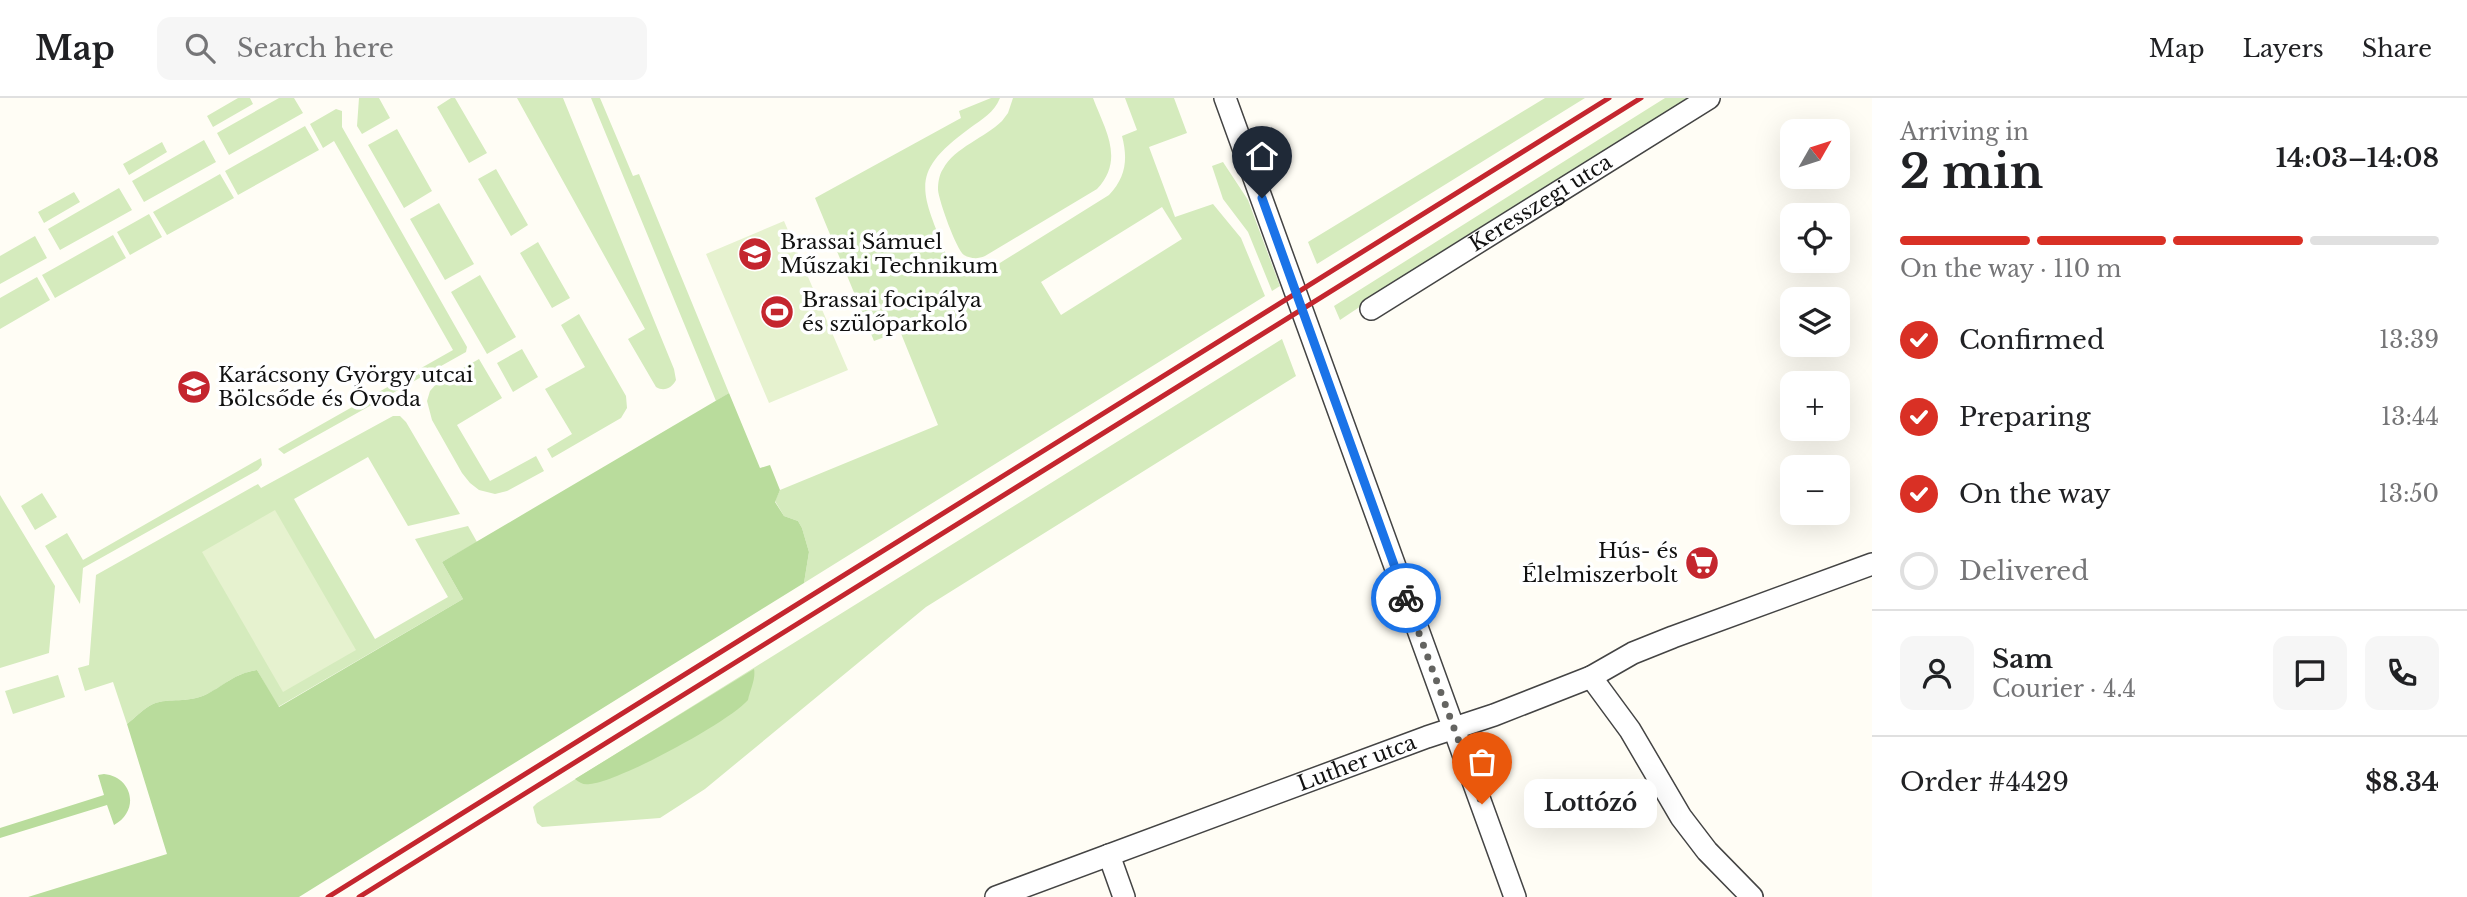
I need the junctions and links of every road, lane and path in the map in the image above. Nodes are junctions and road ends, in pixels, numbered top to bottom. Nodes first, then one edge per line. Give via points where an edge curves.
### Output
1 (1225, 98) edge
2 (1709, 98) edge
3 (1371, 309) dead end
4 (1872, 564) edge
5 (1591, 677) junction
6 (1454, 729) junction
7 (1109, 855) junction
8 (996, 897) edge
9 (1124, 897) edge
10 (1515, 897) edge
11 (1752, 897) edge

1 - 6 street
2 - 3 street, Keresszegi utca
4 - 5 street, Luther utca via 1654,645
5 - 6 street, Luther utca
5 - 11 street via 1630,730 1681,817
6 - 7 street, Luther utca
6 - 10 street
7 - 8 street, Luther utca
7 - 9 street

